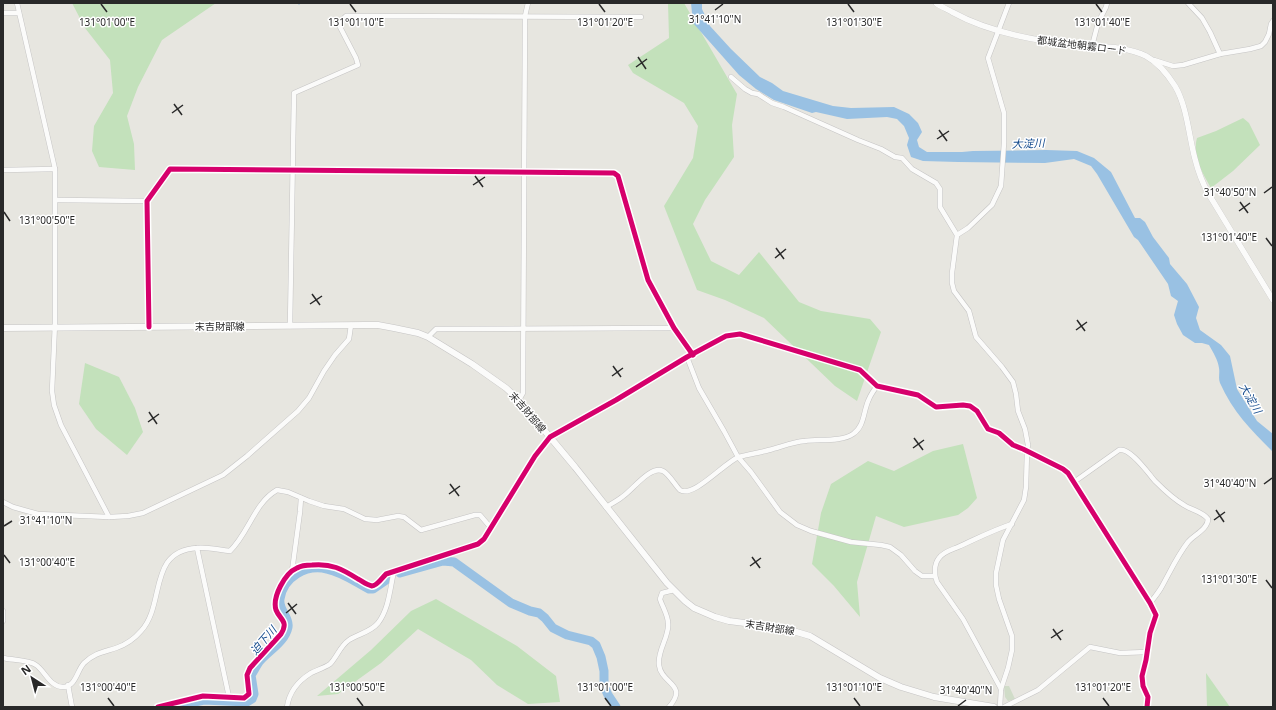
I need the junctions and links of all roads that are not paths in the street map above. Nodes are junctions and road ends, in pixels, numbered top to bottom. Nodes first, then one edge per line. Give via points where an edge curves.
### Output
1 (17, 3) edge
2 (528, 3) edge
3 (936, 3) edge
4 (1009, 3) edge
5 (1107, 3) edge
6 (1188, 3) edge
7 (3, 13) edge
8 (19, 13) junction
9 (524, 16) junction
10 (641, 17) dead end
11 (1273, 21) edge
12 (998, 32) junction
13 (1092, 46) junction
14 (1220, 54) junction
15 (1153, 60) junction
16 (731, 77) dead end
17 (55, 169) junction
18 (3, 170) edge
19 (292, 170) junction
20 (523, 172) junction
21 (56, 200) junction
22 (147, 201) junction
23 (957, 235) junction
24 (1273, 300) edge
25 (351, 325) junction
26 (290, 326) junction
27 (149, 327) junction
28 (3, 328) edge
29 (55, 328) junction
30 (674, 328) junction
31 (523, 329) junction
32 (428, 337) junction
33 (693, 355) junction
34 (686, 358) junction
35 (877, 386) junction
36 (519, 400) junction
37 (550, 437) junction
38 (1027, 451) junction
39 (738, 457) junction
40 (1074, 482) junction
41 (301, 498) junction
42 (3, 502) edge
43 (606, 507) junction
44 (109, 517) junction
45 (1012, 524) junction
46 (491, 528) junction
47 (197, 548) junction
48 (292, 571) junction
49 (394, 571) junction
50 (935, 576) junction
51 (674, 590) junction
52 (1150, 603) junction
53 (3, 611) edge
54 (3, 621) edge
55 (1147, 652) junction
56 (3, 658) edge
57 (68, 685) junction
58 (1000, 689) junction
59 (229, 697) junction
60 (72, 707) edge
61 (158, 707) edge
62 (287, 707) edge
63 (669, 707) edge
64 (994, 707) edge
65 (1000, 707) edge
66 (1004, 707) edge
67 (1147, 707) edge

1 - 8 street
2 - 9 street
3 - 12 street, 都城盆地朝霧ロード via 966,20
4 - 12 street
5 - 13 street
6 - 14 street via 1202,18
7 - 8 street
8 - 17 street
9 - 10 street
9 - 19 street via 346,16 340,27 358,65 294,93
9 - 20 street
11 - 14 street via 1269,34 1261,46
12 - 13 street, 都城盆地朝霧ロード via 1050,43
12 - 23 street via 988,58 1004,114 1000,186 992,206
13 - 15 street, 都城盆地朝霧ロード via 1125,50
14 - 15 street via 1173,66
15 - 24 street, 都城盆地朝霧ロード via 1178,92 1195,161 1208,193
16 - 23 street via 745,89 772,103 902,158 912,169 936,183 940,189 940,207
17 - 18 street
17 - 21 street
19 - 20 street
19 - 22 street via 170,169
19 - 26 street
20 - 30 street via 616,173 648,280
20 - 31 street
21 - 22 street
21 - 29 street
22 - 27 street
23 - 38 street via 952,273 954,291 969,311 976,337 1013,382 1018,411 1025,429
25 - 26 main road, 末吉財部線
25 - 32 main road, 末吉財部線 via 378,325
25 - 44 street via 349,339 324,371 309,398 232,469 143,513
26 - 27 main road, 末吉財部線
27 - 29 main road, 末吉財部線
28 - 29 main road, 末吉財部線
29 - 44 street via 52,391 54,405 61,425
30 - 31 street
30 - 33 street
31 - 32 street via 436,329
31 - 36 street via 523,393
32 - 36 main road, 末吉財部線 via 489,375
33 - 34 street
33 - 35 street via 726,336 740,334 860,370
34 - 37 street
34 - 39 street via 699,388
35 - 38 street via 918,395 936,407 970,406 977,411 988,428
35 - 39 street via 868,400 859,429 852,435 792,443
36 - 37 main road, 末吉財部線
37 - 43 main road, 末吉財部線
37 - 46 street via 535,456
38 - 40 street via 1063,470
38 - 45 street via 1024,500
39 - 43 street via 688,492 680,490 665,472 658,470
39 - 50 street via 780,512 797,526 851,542 890,547 922,576
40 - 52 street
40 - 52 street via 1123,449 1172,497 1206,515 1206,526 1180,553
41 - 46 street via 344,510 365,519 404,517 421,530 475,515 480,515
41 - 47 street via 277,490 270,493 238,544 230,551
41 - 48 street
42 - 44 street via 38,514
43 - 51 main road, 末吉財部線
45 - 50 street via 949,550 939,558
45 - 58 street via 1003,540 996,573 999,599 1012,636 1008,668
46 - 49 street via 478,544
47 - 57 street via 189,548 169,558 163,569 152,610 142,630 124,644 97,654 83,664
47 - 59 street
48 - 49 street via 303,566 328,565 372,586 386,574
48 - 59 street via 284,580 275,601 276,610 283,619 284,629 250,668 247,675 249,694 244,698
49 - 62 street via 384,612 377,624 348,641 326,666 300,681 288,699
50 - 58 street via 963,619
51 - 63 street via 662,593 660,599 668,623 659,665 676,693 675,700
51 - 64 main road, 末吉財部線 via 694,608 715,617 783,628 810,636 880,678 901,687 934,697
52 - 55 street via 1156,615
53 - 54 street
55 - 66 street via 1120,653 1090,647 1038,690
55 - 67 street via 1142,676 1148,697
56 - 57 street via 36,665 52,683 60,687
57 - 60 street
58 - 65 street
59 - 61 street via 203,696

